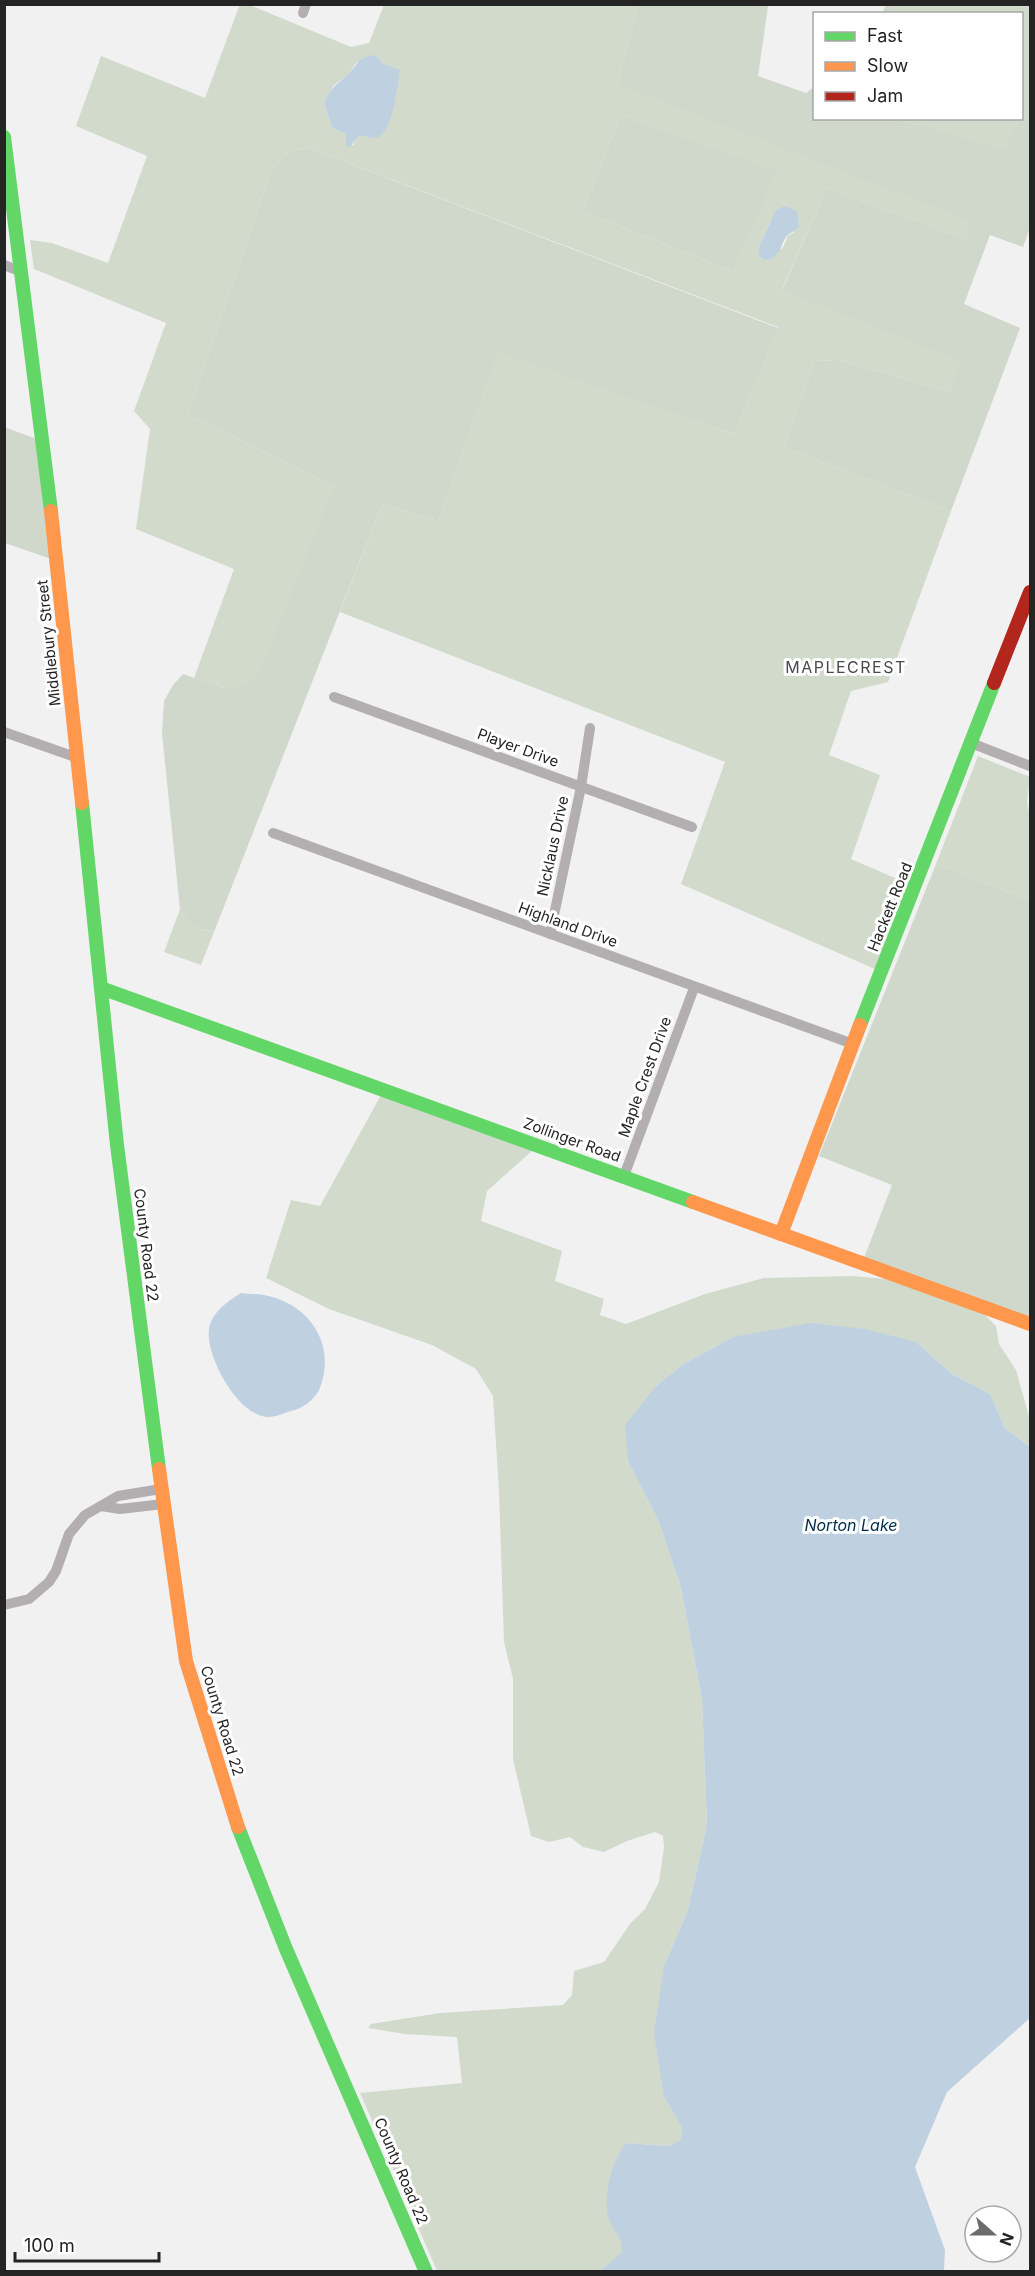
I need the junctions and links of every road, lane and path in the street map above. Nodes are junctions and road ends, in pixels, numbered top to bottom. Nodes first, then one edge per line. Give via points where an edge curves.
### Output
1 (4, 137) edge
2 (4, 265) edge
3 (22, 272) junction
4 (1030, 592) edge
5 (334, 697) dead end
6 (590, 728) dead end
7 (4, 732) edge
8 (971, 743) junction
9 (78, 758) junction
10 (1030, 766) edge
11 (581, 787) junction
12 (692, 827) dead end
13 (273, 833) dead end
14 (550, 934) junction
15 (101, 988) junction
16 (694, 988) junction
17 (853, 1044) junction
18 (117, 1145) joint
19 (624, 1176) junction
20 (781, 1233) junction
21 (1030, 1324) edge
22 (161, 1489) junction
23 (163, 1504) junction
24 (101, 1506) junction
25 (4, 1605) edge
26 (426, 2271) edge

1 - 3 main road, Middlebury Street
2 - 3 street
3 - 9 main road, Middlebury Street
4 - 8 main road, Hackett Road
5 - 11 street, Player Drive
6 - 11 street, Nicklaus Drive
7 - 9 street
8 - 10 street
8 - 17 main road, Hackett Road
9 - 15 main road, Middlebury Street
11 - 12 street, Player Drive
11 - 14 street, Nicklaus Drive
13 - 14 street, Highland Drive
14 - 16 street, Highland Drive
15 - 18 main road, Middlebury Street
15 - 19 main road, Zollinger Road
16 - 17 street, Highland Drive
16 - 19 street, Maple Crest Drive
17 - 20 main road, Hackett Road
18 - 22 main road, County Road 22
19 - 20 main road, Zollinger Road
20 - 21 main road, Zollinger Road
22 - 23 main road, County Road 22
22 - 24 street via 118,1496
23 - 24 street via 120,1509
23 - 26 main road, County Road 22 via 186,1661 223,1783 286,1949
24 - 25 street via 85,1515 69,1534 49,1582 29,1599

